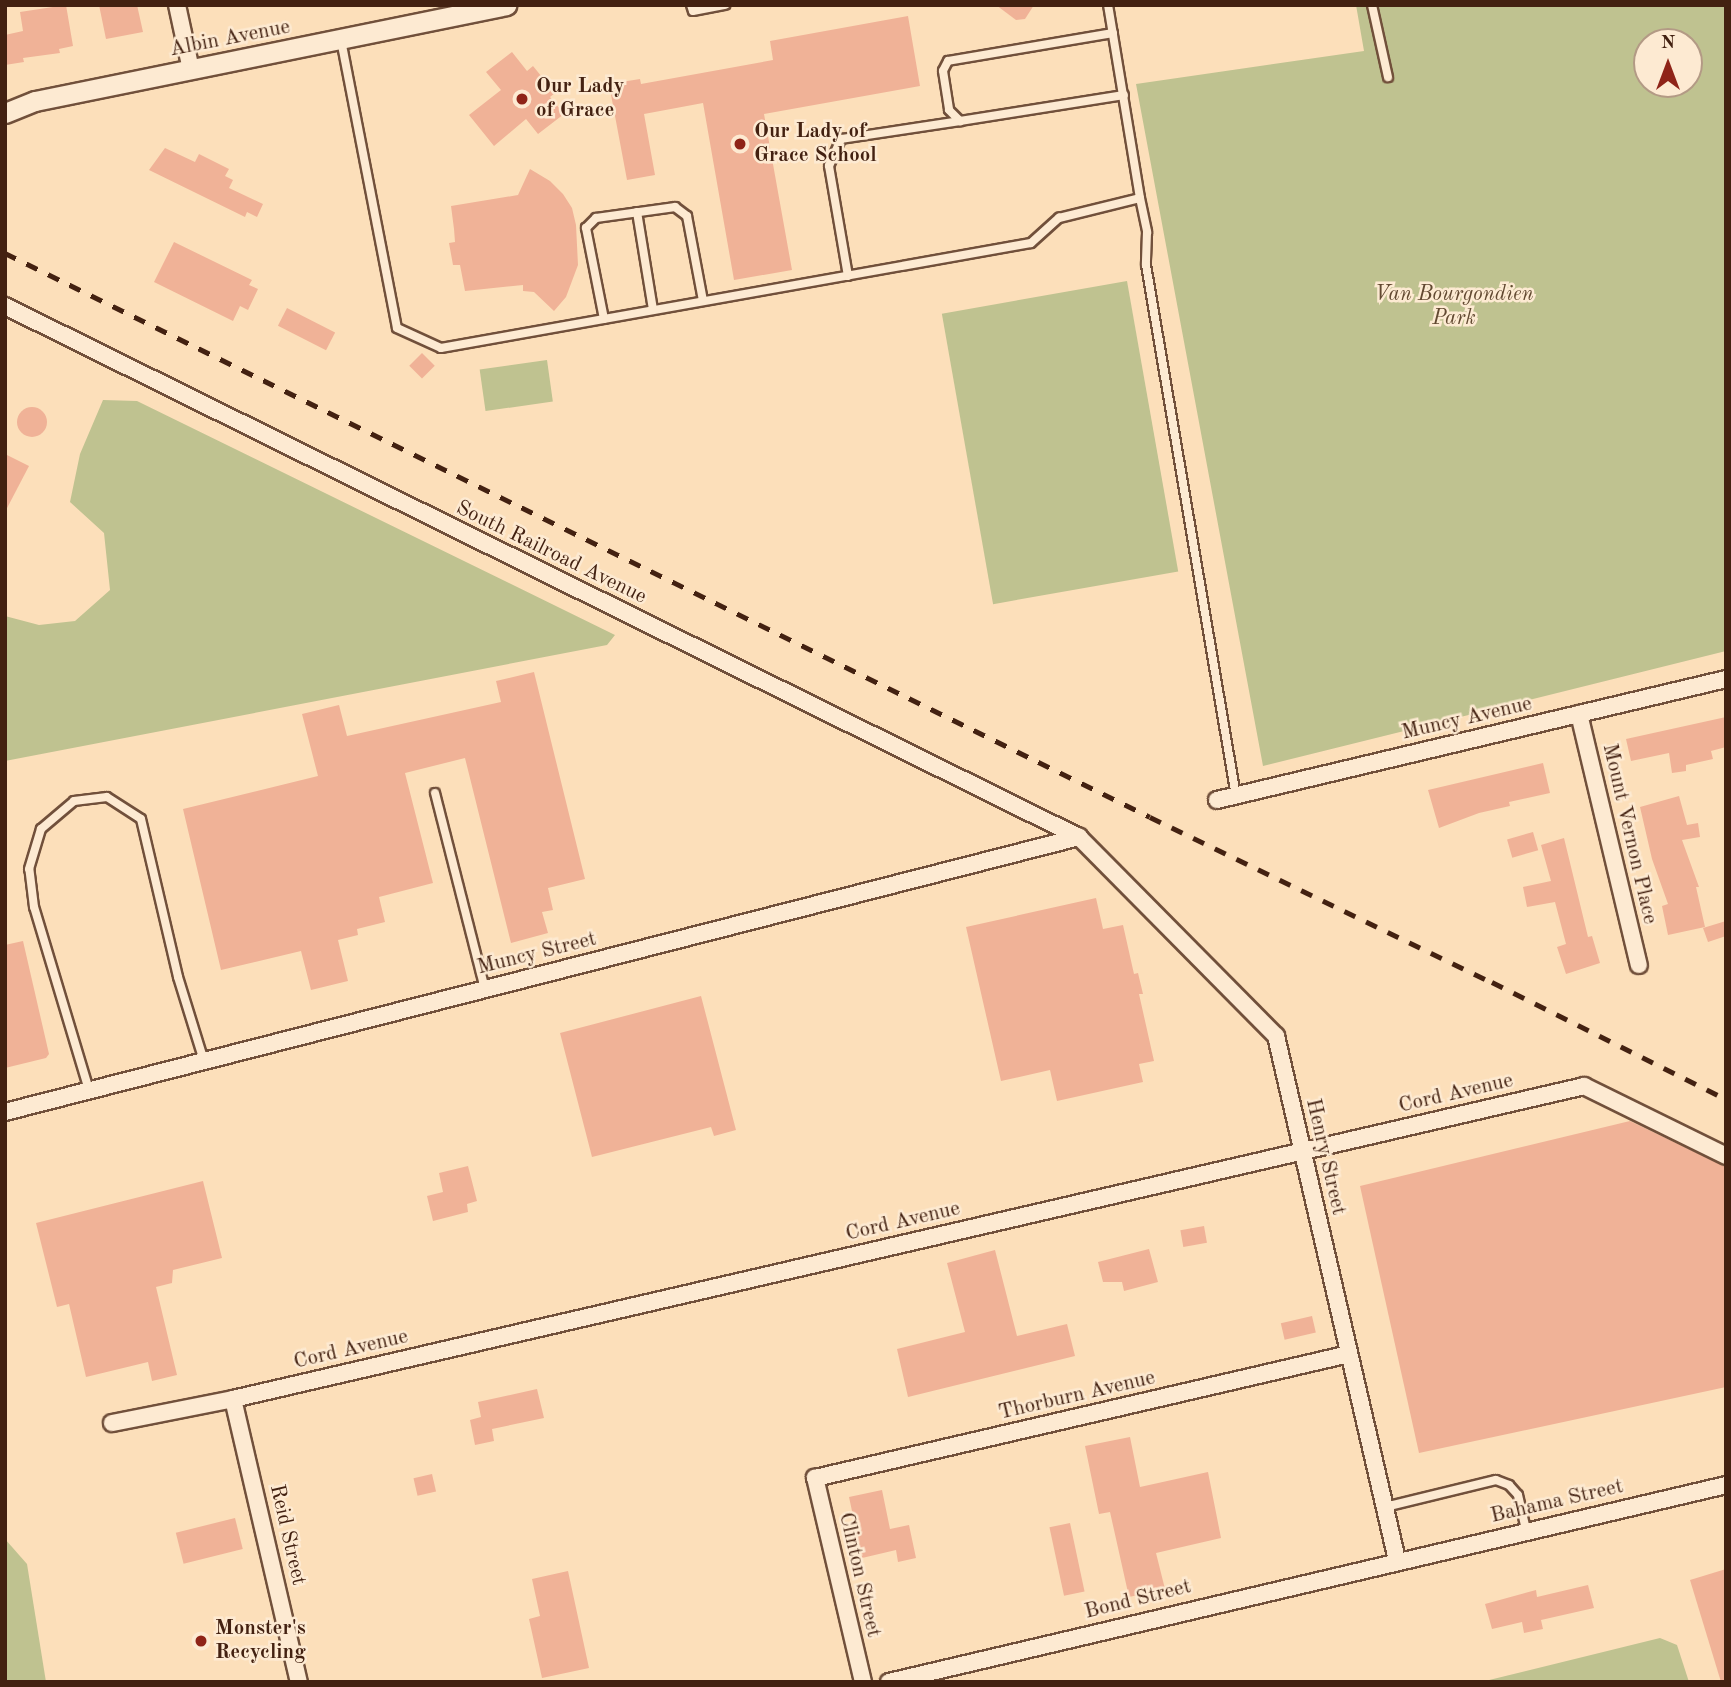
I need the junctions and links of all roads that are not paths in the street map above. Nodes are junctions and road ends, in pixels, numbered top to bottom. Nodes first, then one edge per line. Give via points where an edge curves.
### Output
1 (177, 5) edge
2 (506, 5) edge
3 (691, 5) edge
4 (725, 5) edge
5 (1108, 5) edge
6 (1372, 5) edge
7 (1113, 33) junction
8 (341, 40) junction
9 (191, 70) junction
10 (1388, 77) dead end
11 (1124, 95) junction
12 (5, 113) edge
13 (960, 121) junction
14 (1140, 198) junction
15 (637, 212) junction
16 (848, 276) junction
17 (703, 301) junction
18 (5, 306) edge
19 (653, 310) junction
20 (604, 319) junction
21 (1726, 679) edge
22 (1579, 714) junction
23 (435, 793) dead end
24 (1236, 796) junction
25 (1217, 800) dead end
26 (1079, 837) junction
27 (1639, 965) dead end
28 (485, 989) junction
29 (204, 1061) junction
30 (89, 1090) junction
31 (5, 1112) edge
32 (1303, 1152) junction
33 (1726, 1156) edge
34 (1349, 1354) junction
35 (233, 1399) junction
36 (112, 1423) dead end
37 (815, 1478) joint
38 (1726, 1485) edge
39 (1385, 1507) junction
40 (1527, 1530) junction
41 (1397, 1560) junction
42 (299, 1682) edge
43 (863, 1682) edge
44 (889, 1682) edge

1 - 9 street
2 - 8 street, Albin Avenue
3 - 4 lane via 693,11
5 - 7 lane
6 - 10 lane
7 - 11 lane
7 - 13 lane via 948,61 943,71 949,110
8 - 9 street, Albin Avenue
8 - 20 lane via 397,328 441,348
9 - 12 street, Albin Avenue via 35,101
11 - 13 lane
11 - 14 lane
13 - 16 lane via 841,139 829,166
14 - 16 lane via 1059,218 1031,243
14 - 24 lane via 1147,232 1146,265
15 - 17 lane via 675,207 687,216
15 - 19 lane
15 - 20 lane via 596,218 586,228
16 - 17 lane
17 - 19 lane
18 - 26 street, South Railroad Avenue
19 - 20 lane
21 - 22 street, Muncy Avenue
22 - 24 street, Muncy Avenue
22 - 27 street, Mount Vernon Place
23 - 28 lane
24 - 25 street, Muncy Avenue
26 - 28 street, Muncy Street
26 - 32 street, Henry Street via 1276,1036
28 - 29 street, Muncy Street
29 - 30 street, Muncy Street
29 - 30 lane via 181,989 141,819 107,797 74,801 41,829 29,869 34,907
30 - 31 street, Muncy Street
32 - 33 street, Cord Avenue via 1584,1086
32 - 34 street, Henry Street
32 - 35 street, Cord Avenue
34 - 37 street, Thorburn Avenue
34 - 39 street, Henry Street
35 - 36 street
35 - 42 street, Reid Street
37 - 43 street, Clinton Street
38 - 40 street, Bahama Street
39 - 40 lane via 1496,1480 1518,1495
39 - 41 street, Henry Street
40 - 41 street, Bahama Street
41 - 44 street, Bond Street

